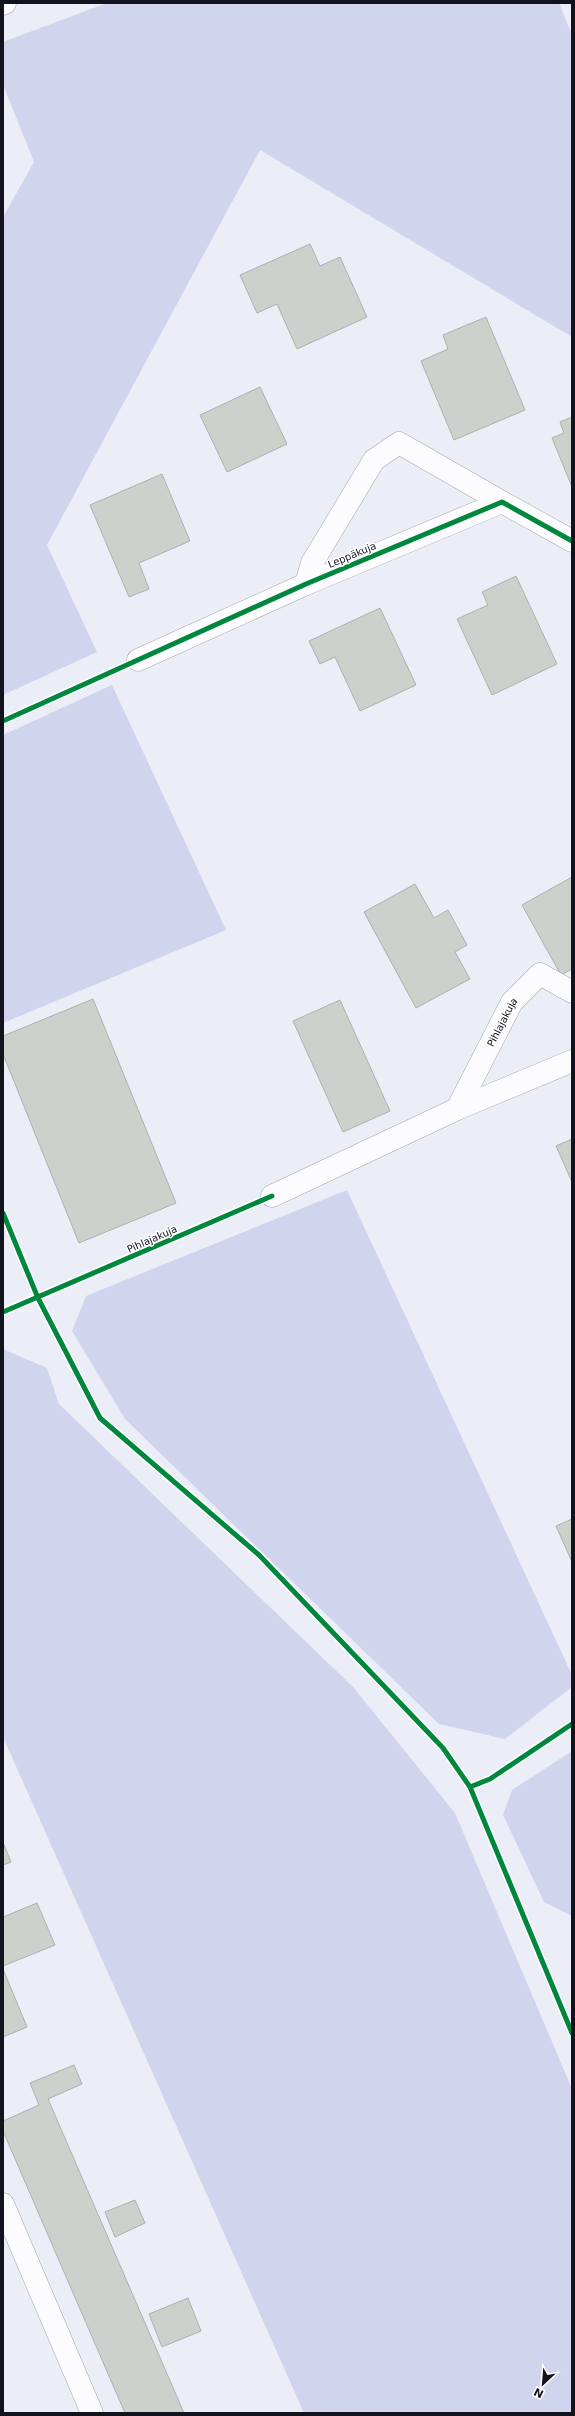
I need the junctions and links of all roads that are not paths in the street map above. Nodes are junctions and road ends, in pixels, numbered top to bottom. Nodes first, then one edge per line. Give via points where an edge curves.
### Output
1 (502, 502) junction
2 (572, 541) edge
3 (306, 584) junction
4 (138, 660) dead end
5 (572, 992) edge
6 (572, 1061) edge
7 (457, 1109) junction
8 (272, 1196) dead end
9 (3, 2204) edge
10 (92, 2413) edge

1 - 2 street, Leppäkuja
1 - 3 street, Leppäkuja
1 - 3 street, Leppäkuja via 399,444 374,460 312,563
3 - 4 street, Leppäkuja
5 - 7 street, Pihlajakuja via 540,974 512,1002
6 - 7 street
7 - 8 street
9 - 10 street

